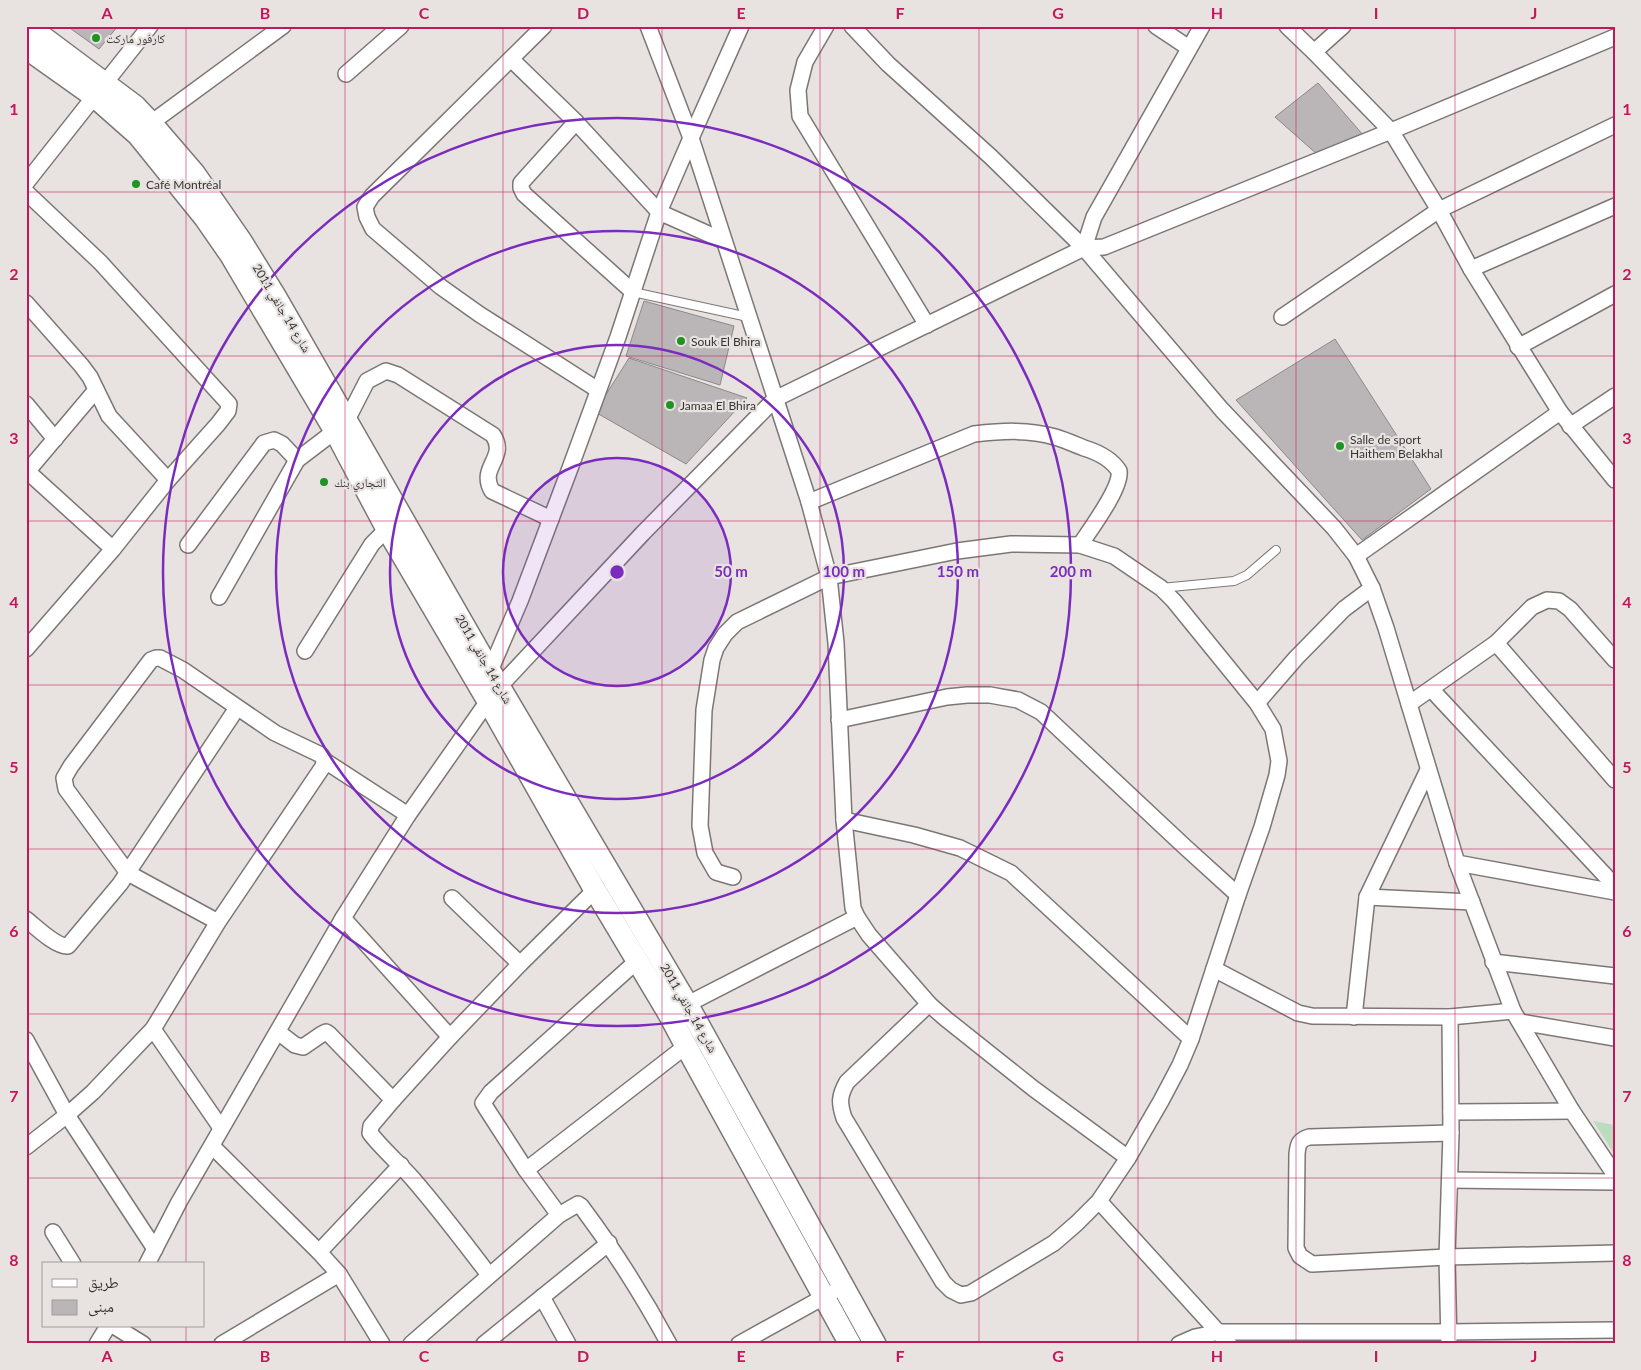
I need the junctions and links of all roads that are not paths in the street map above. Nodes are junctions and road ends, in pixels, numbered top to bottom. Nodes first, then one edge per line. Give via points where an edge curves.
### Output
1 (28, 26) edge
2 (150, 26) edge
3 (283, 26) edge
4 (401, 26) edge
5 (544, 26) edge
6 (648, 26) edge
7 (742, 26) edge
8 (826, 26) edge
9 (852, 26) edge
10 (1156, 26) edge
11 (1202, 26) edge
12 (1287, 26) edge
13 (1343, 26) edge
14 (1610, 26) edge
15 (1615, 36) edge
16 (26, 48) edge
17 (1189, 48) junction
18 (1314, 52) junction
19 (511, 59) junction
20 (346, 74) dead end
21 (100, 90) junction
22 (576, 122) junction
23 (151, 123) junction
24 (1615, 125) edge
25 (1391, 132) junction
26 (691, 138) junction
27 (32, 163) edge
28 (26, 183) edge
29 (26, 192) edge
30 (1615, 206) edge
31 (1439, 210) junction
32 (659, 212) junction
33 (724, 242) junction
34 (1084, 248) junction
35 (1471, 270) junction
36 (633, 292) junction
37 (1615, 294) edge
38 (26, 304) edge
39 (748, 317) junction
40 (1282, 317) dead end
41 (927, 325) junction
42 (1518, 347) junction
43 (96, 390) junction
44 (598, 390) junction
45 (1615, 396) edge
46 (775, 399) junction
47 (26, 404) edge
48 (1560, 412) junction
49 (341, 426) junction
50 (1570, 426) junction
51 (55, 439) junction
52 (297, 460) junction
53 (27, 472) edge
54 (168, 480) junction
55 (1615, 480) edge
56 (809, 502) junction
57 (551, 519) junction
58 (387, 529) junction
59 (188, 545) dead end
60 (1080, 545) junction
61 (113, 549) junction
62 (1276, 550) dead end
63 (1356, 556) junction
64 (829, 577) junction
65 (1161, 588) junction
66 (1372, 588) junction
67 (219, 597) dead end
68 (1496, 643) junction
69 (26, 649) edge
70 (306, 651) dead end
71 (1615, 660) edge
72 (493, 686) junction
73 (1431, 689) junction
74 (1257, 703) junction
75 (1409, 704) junction
76 (237, 708) junction
77 (839, 720) junction
78 (325, 761) junction
79 (1428, 770) junction
80 (1615, 780) edge
81 (408, 815) junction
82 (844, 820) junction
83 (1457, 863) junction
84 (128, 873) junction
85 (734, 877) dead end
86 (1615, 886) edge
87 (595, 890) junction
88 (1615, 892) edge
89 (1238, 895) junction
90 (1367, 897) junction
91 (452, 898) dead end
92 (1472, 902) junction
93 (856, 917) junction
94 (343, 918) junction
95 (26, 919) edge
96 (218, 922) junction
97 (637, 961) junction
98 (1493, 962) junction
99 (520, 964) junction
100 (1214, 969) junction
101 (1615, 976) edge
102 (929, 1004) junction
103 (678, 1009) junction
104 (1517, 1016) junction
105 (1354, 1017) junction
106 (1450, 1018) junction
107 (153, 1029) junction
108 (278, 1032) junction
109 (450, 1037) junction
110 (1615, 1038) edge
111 (1191, 1039) junction
112 (26, 1040) edge
113 (686, 1046) junction
114 (392, 1100) junction
115 (1572, 1111) junction
116 (1451, 1112) junction
117 (67, 1116) junction
118 (221, 1128) junction
119 (1451, 1133) junction
120 (212, 1146) junction
121 (26, 1147) edge
122 (1128, 1158) junction
123 (401, 1165) junction
124 (526, 1170) junction
125 (1615, 1175) edge
126 (1450, 1180) junction
127 (1615, 1182) edge
128 (1099, 1201) junction
129 (559, 1215) junction
130 (53, 1232) dead end
131 (609, 1244) junction
132 (155, 1249) junction
133 (319, 1252) junction
134 (1615, 1253) edge
135 (1447, 1257) junction
136 (72, 1262) edge
137 (148, 1262) edge
138 (339, 1274) junction
139 (489, 1275) junction
140 (843, 1286) junction
141 (542, 1297) junction
142 (824, 1297) junction
143 (107, 1328) edge
144 (117, 1328) edge
145 (1615, 1330) edge
146 (1224, 1338) edge
147 (1254, 1338) edge
148 (1448, 1338) edge
149 (97, 1344) edge
150 (142, 1344) edge
151 (222, 1344) edge
152 (382, 1344) edge
153 (411, 1344) edge
154 (484, 1344) edge
155 (568, 1344) edge
156 (669, 1344) edge
157 (739, 1344) edge
158 (850, 1344) edge
159 (875, 1344) edge
160 (1179, 1344) edge

1 - 21 main road, شارع 14 جانفي 2011
2 - 21 street
3 - 23 street
4 - 20 street
5 - 19 street
6 - 26 street
7 - 26 street
8 - 41 street via 805,62 798,90 800,116
9 - 34 street via 888,64 991,157
10 - 17 street
11 - 17 street
12 - 18 street
13 - 18 street
14 - 15 street
15 - 25 street
16 - 21 main road, شارع 14 جانفي 2011
17 - 34 street via 1094,217
18 - 25 street
19 - 22 street
19 - 44 street via 372,196 365,206 367,217 373,229 441,287
21 - 23 main road, شارع 14 جانفي 2011 via 135,106
21 - 27 street
21 - 49 main road, شارع 14 جانفي 2011 via 205,218
22 - 32 street
22 - 36 street via 521,183 521,188
23 - 49 main road, شارع 14 جانفي 2011 via 194,172 275,296
24 - 31 street
25 - 31 street
25 - 34 street via 1104,247
26 - 32 street
26 - 33 street
27 - 28 street
29 - 54 street via 100,262 229,404 228,412
30 - 35 street
31 - 35 street
31 - 40 street
32 - 33 street
32 - 36 street
33 - 39 street
34 - 41 street
34 - 63 street via 1222,410 1334,528
35 - 42 street
36 - 39 lane
36 - 44 street
37 - 42 street
38 - 43 street via 81,365
39 - 46 street
41 - 46 street
42 - 48 street
43 - 51 street
43 - 54 street via 109,416
44 - 57 street
45 - 50 street
46 - 56 street
46 - 72 street
47 - 51 street
48 - 50 street
48 - 63 street
49 - 52 street
49 - 57 street via 367,381 386,370 398,375 493,435 498,450 487,476 492,491
49 - 58 main road, شارع 14 جانفي 2011
49 - 72 main road, شارع 14 جانفي 2011
50 - 55 street
51 - 53 street
52 - 59 street via 282,444 274,440 264,443
52 - 67 street
53 - 61 street
54 - 61 street
56 - 60 street via 974,434 998,431 1040,434 1100,454 1119,470 1108,501
56 - 64 street
57 - 72 street
58 - 70 street via 372,544
58 - 72 main road, شارع 14 جانفي 2011
60 - 64 street via 1011,544 957,551
60 - 65 street via 1114,556
61 - 69 street
62 - 65 lane via 1247,576 1234,581
63 - 66 street
64 - 77 street
64 - 85 street via 737,622 725,634 714,654 704,710 700,826 705,853 716,872
65 - 74 street
66 - 74 street via 1344,609
66 - 75 street
68 - 71 street via 1532,607 1547,600 1559,601
68 - 73 street
68 - 80 street
72 - 81 street
72 - 87 main road, شارع 14 جانفي 2011
72 - 103 main road, شارع 14 جانفي 2011
73 - 75 street
73 - 86 street
74 - 89 street via 1273,729 1279,761 1262,828
75 - 79 street
76 - 78 street via 275,733 321,755
76 - 84 street
76 - 84 street via 183,670 156,658 151,660 71,766 64,778 66,790
77 - 82 street
77 - 89 street via 967,694 1018,700 1041,712
78 - 81 street
78 - 96 street
79 - 83 street
79 - 90 street
81 - 94 street
82 - 93 street via 851,897
82 - 111 street via 960,848 1011,873
83 - 88 street
83 - 92 street
84 - 95 street via 68,946 62,946
84 - 96 street
87 - 97 main road, شارع 14 جانفي 2011
87 - 99 street
89 - 100 street
90 - 92 street
90 - 105 street
91 - 99 street
92 - 98 street
93 - 102 street
93 - 103 street
94 - 108 street
94 - 109 street
96 - 107 street
97 - 103 main road, شارع 14 جانفي 2011
97 - 124 street via 483,1102
98 - 101 street
98 - 104 street
99 - 109 street
100 - 105 street via 1298,1013
100 - 111 street
102 - 122 street via 1034,1089
102 - 128 street via 847,1082 841,1092 840,1107 943,1282 961,1295 972,1293 1054,1243
103 - 113 main road, شارع 14 جانفي 2011
103 - 140 main road, شارع 14 جانفي 2011
104 - 106 street
104 - 110 street
104 - 115 street
105 - 106 street
106 - 116 street
107 - 117 street
107 - 118 street
108 - 114 street via 303,1047 326,1032
108 - 118 street
109 - 114 street
111 - 122 street
112 - 117 street
113 - 124 street
113 - 142 main road, شارع 14 جانفي 2011
114 - 123 street via 371,1126 370,1132
115 - 116 street
115 - 125 street
116 - 119 street
117 - 121 street
117 - 132 street
118 - 120 street
119 - 126 street
119 - 135 street via 1309,1138 1302,1139 1297,1154 1296,1248 1304,1260 1312,1264
120 - 132 street
120 - 133 street
122 - 128 street
123 - 133 street
123 - 139 street
124 - 129 street
126 - 127 street
126 - 135 street
128 - 146 street
129 - 131 street via 578,1204
129 - 139 street
130 - 136 street
131 - 141 street
131 - 156 street
132 - 137 street
133 - 138 street
134 - 135 street
135 - 148 street
138 - 151 street
138 - 152 street
139 - 153 street
140 - 142 street
140 - 159 main road, شارع 14 جانفي 2011
141 - 154 street
141 - 155 street
142 - 157 street
142 - 158 main road, شارع 14 جانفي 2011
143 - 149 street
144 - 150 street
145 - 148 street
146 - 147 street
146 - 160 street via 1195,1337
147 - 148 street

